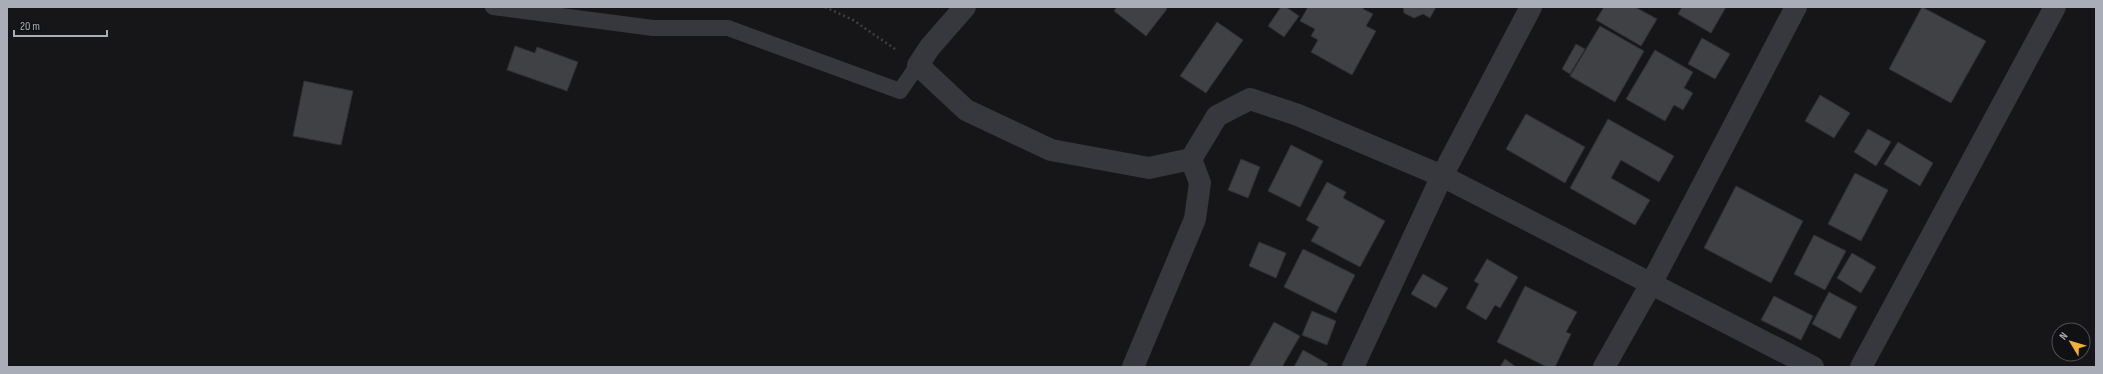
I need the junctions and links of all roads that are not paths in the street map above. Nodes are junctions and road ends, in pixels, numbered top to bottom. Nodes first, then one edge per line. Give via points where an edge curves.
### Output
1 (493, 7) edge
2 (965, 7) edge
3 (1531, 7) edge
4 (1796, 7) edge
5 (2055, 7) edge
6 (918, 65) junction
7 (1191, 160) junction
8 (1442, 176) junction
9 (1651, 284) junction
10 (1133, 367) edge
11 (1353, 367) edge
12 (1604, 367) edge
13 (1813, 367) edge
14 (1861, 367) edge

1 - 6 lane via 653,28 728,28 900,91
2 - 6 street via 930,46
3 - 8 street
4 - 9 street
5 - 14 street
6 - 7 street via 966,110 1051,150 1149,168
7 - 8 street via 1217,116 1250,99 1298,115
7 - 10 street via 1200,183 1195,219
8 - 9 street
8 - 11 street
9 - 12 street
9 - 13 street

